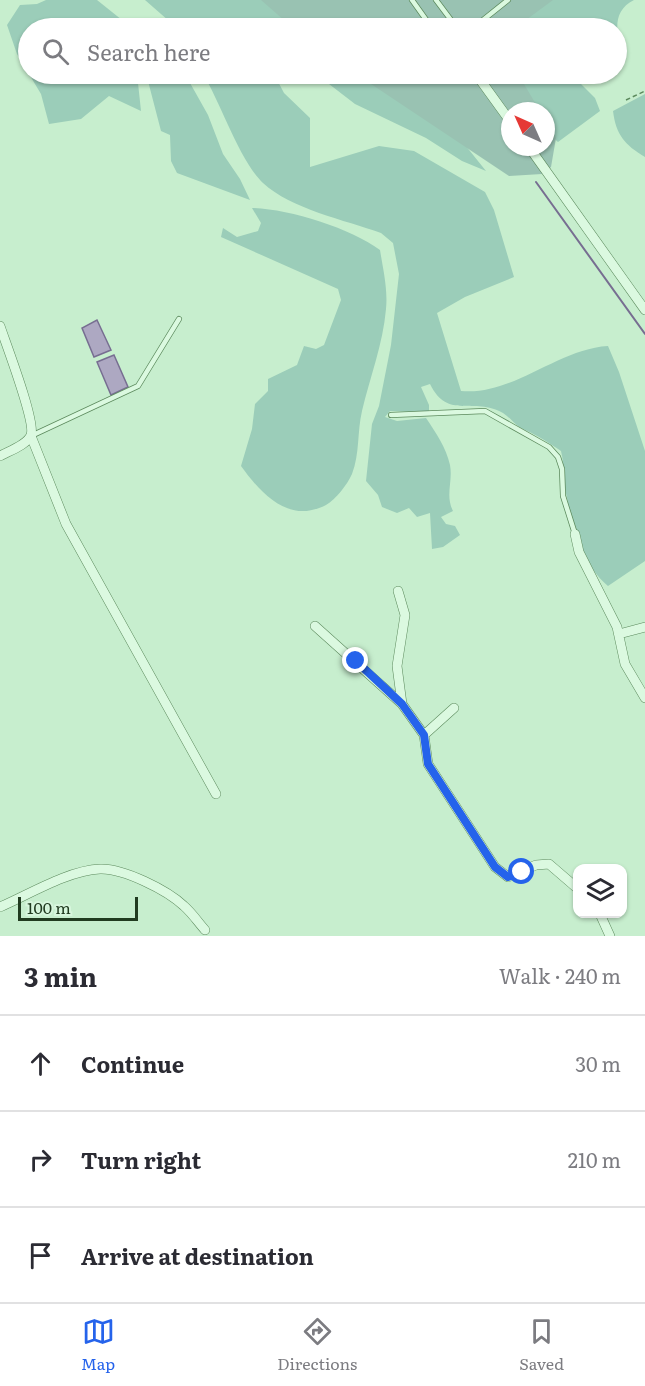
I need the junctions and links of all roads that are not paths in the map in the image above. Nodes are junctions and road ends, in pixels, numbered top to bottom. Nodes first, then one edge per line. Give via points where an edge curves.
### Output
1 (412, 0) edge
2 (436, 0) edge
3 (508, 0) edge
4 (425, 18) edge
5 (450, 18) edge
6 (486, 18) edge
7 (483, 84) edge
8 (501, 109) edge
9 (535, 156) edge
10 (645, 310) edge
11 (179, 319) dead end
12 (0, 326) edge
13 (391, 415) dead end
14 (31, 436) junction
15 (0, 456) edge
16 (574, 534) joint
17 (398, 591) dead end
18 (315, 626) dead end
19 (645, 627) edge
20 (619, 634) junction
21 (645, 698) edge
22 (402, 704) junction
23 (454, 708) dead end
24 (424, 735) junction
25 (216, 794) dead end
26 (573, 886) edge
27 (0, 907) edge
28 (602, 918) edge
29 (205, 930) dead end
30 (610, 936) edge

1 - 4 lane
2 - 5 lane
3 - 6 lane
7 - 8 street
9 - 10 street
11 - 14 lane via 138,386
12 - 14 street via 28,411
13 - 16 lane via 485,411 549,447 562,469 563,496
14 - 15 street
14 - 25 street via 66,524
16 - 20 street
17 - 22 street via 405,615 397,666
18 - 22 street
19 - 20 street
20 - 21 street via 625,664
22 - 24 street
23 - 24 street
24 - 26 street via 428,764 495,867 508,877 549,864
27 - 29 street via 78,873 116,870 180,903
28 - 30 street

